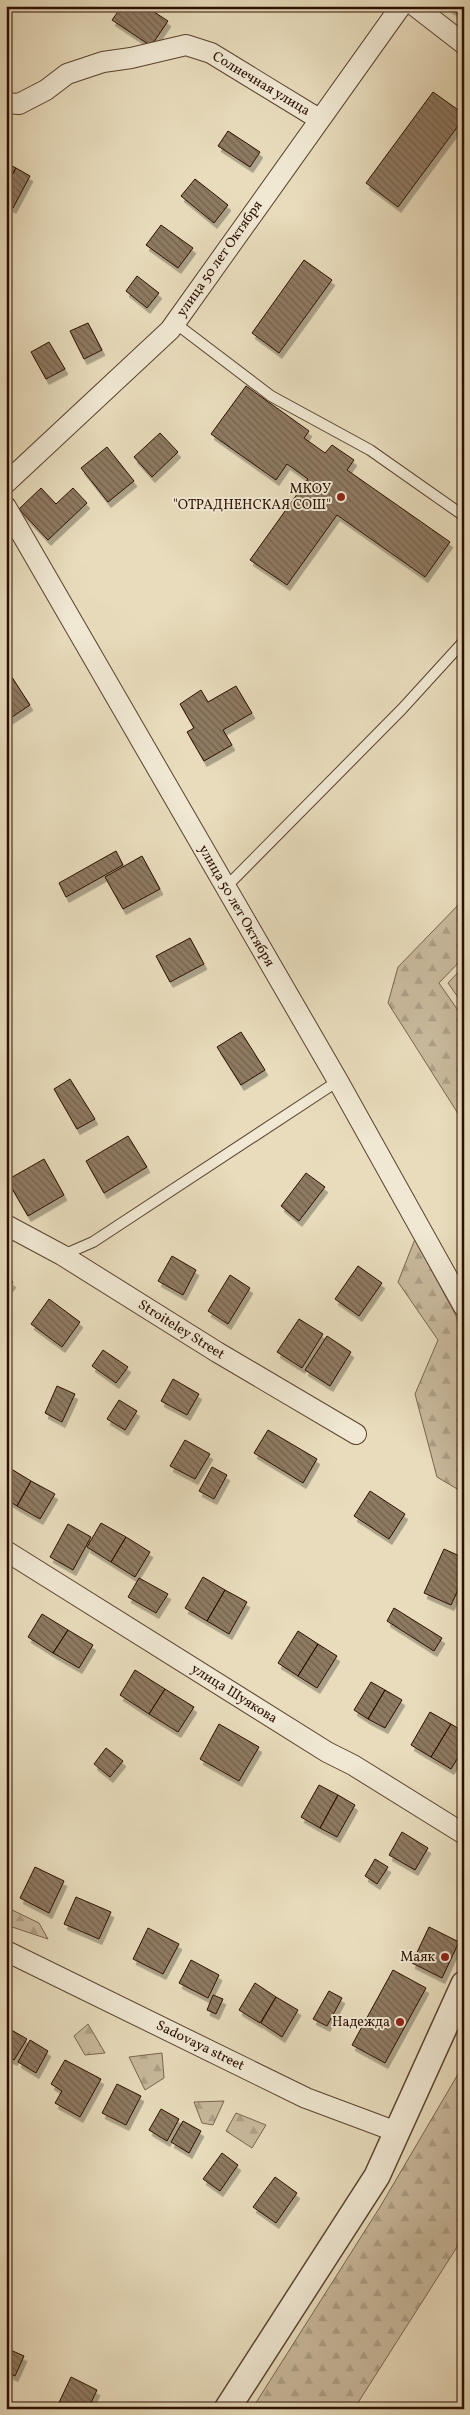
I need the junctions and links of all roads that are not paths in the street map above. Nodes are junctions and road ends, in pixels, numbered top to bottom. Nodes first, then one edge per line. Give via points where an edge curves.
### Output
1 (401, 6) edge
2 (415, 6) edge
3 (464, 44) edge
4 (6, 103) edge
5 (319, 120) junction
6 (175, 323) junction
7 (6, 482) edge
8 (6, 507) edge
9 (464, 516) edge
10 (464, 641) edge
11 (226, 887) junction
12 (338, 1081) junction
13 (6, 1225) edge
14 (62, 1255) junction
15 (464, 1307) edge
16 (356, 1434) dead end
17 (6, 1551) edge
18 (464, 1834) edge
19 (6, 1951) edge
20 (464, 1984) edge
21 (397, 2132) junction
22 (227, 2409) edge

1 - 5 street, улица 50 лет Октября
2 - 3 street
4 - 5 street, Солнечная улица via 19,104 67,74 103,62 186,45 211,53
5 - 6 street, улица 50 лет Октября
6 - 7 street, улица 50 лет Октября
6 - 9 lane via 271,396 370,450
8 - 11 street, улица 50 лет Октября
10 - 11 lane via 402,709
11 - 12 street, улица 50 лет Октября
12 - 14 lane via 93,1242
12 - 15 street, улица 50 лет Октября
13 - 14 street, Stroiteley Street
14 - 16 street, Stroiteley Street
17 - 18 street, улица Шуякова
19 - 21 street, Sadovaya street via 306,2098
20 - 21 street
21 - 22 street via 377,2176 353,2216

